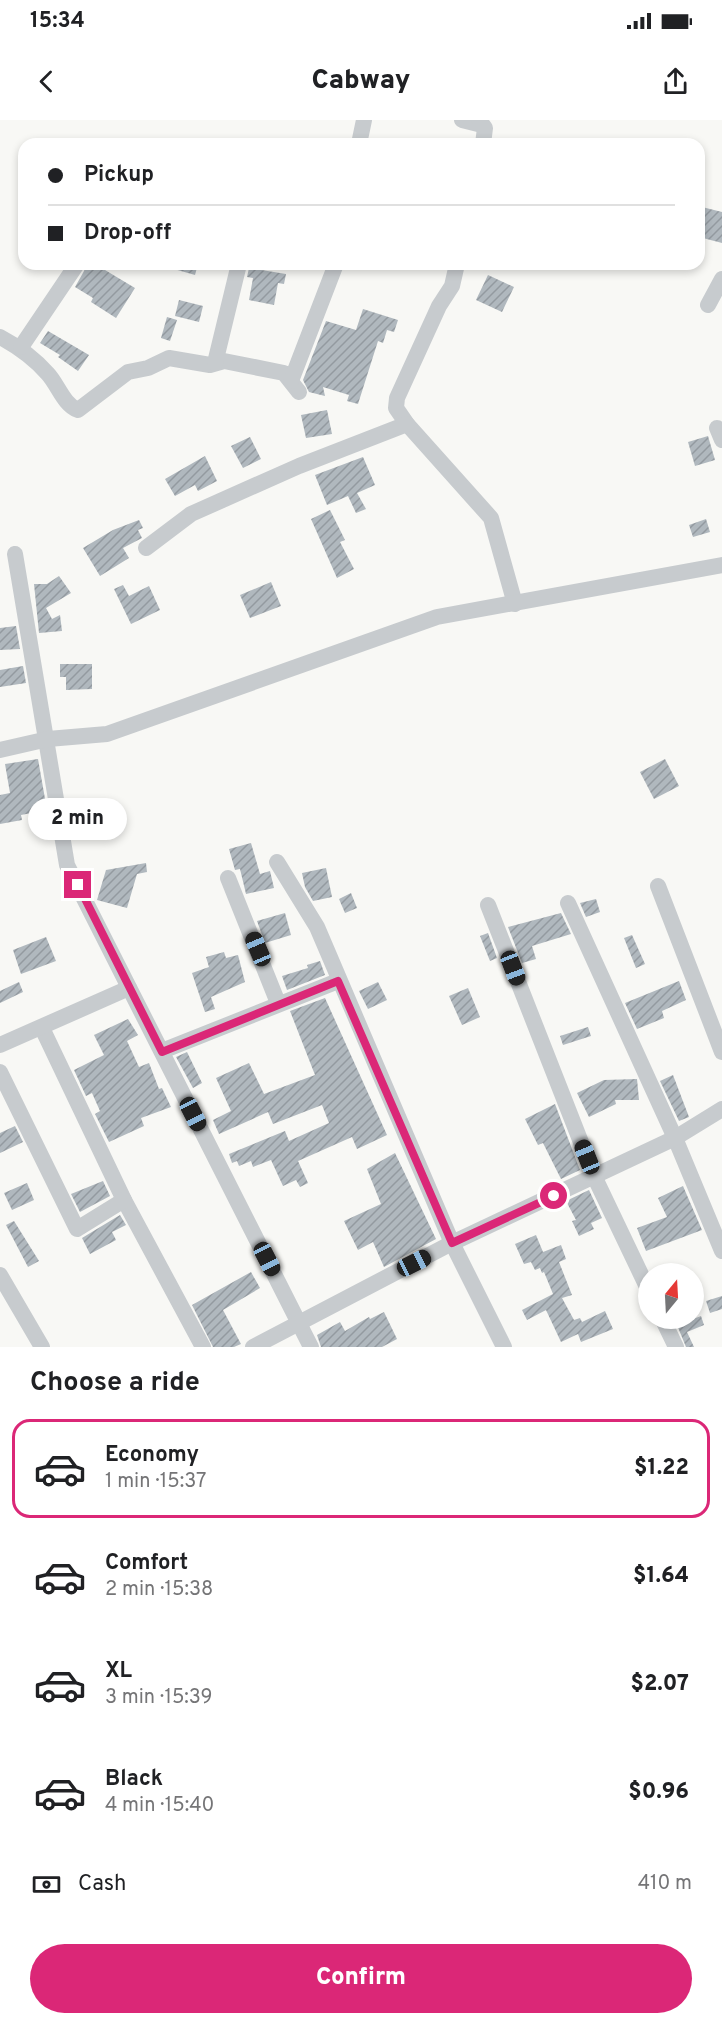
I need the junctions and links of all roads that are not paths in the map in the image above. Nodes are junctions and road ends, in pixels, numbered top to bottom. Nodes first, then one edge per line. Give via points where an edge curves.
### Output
1 (364, 120) edge
2 (462, 120) edge
3 (481, 123) edge
4 (360, 138) edge
5 (484, 138) edge
6 (72, 270) edge
7 (238, 270) edge
8 (334, 270) edge
9 (456, 270) edge
10 (722, 279) edge
11 (708, 305) dead end
12 (0, 337) edge
13 (21, 347) junction
14 (215, 363) junction
15 (407, 424) junction
16 (146, 548) dead end
17 (15, 554) dead end
18 (722, 565) edge
19 (515, 604) junction
20 (48, 739) junction
21 (0, 750) edge
22 (277, 862) dead end
23 (228, 878) dead end
24 (658, 886) dead end
25 (568, 903) dead end
26 (488, 905) dead end
27 (338, 981) junction
28 (129, 988) junction
29 (278, 1003) junction
30 (42, 1028) junction
31 (0, 1045) edge
32 (162, 1052) junction
33 (722, 1052) edge
34 (0, 1072) edge
35 (722, 1109) edge
36 (675, 1138) junction
37 (595, 1178) junction
38 (124, 1200) junction
39 (452, 1243) junction
40 (722, 1251) edge
41 (638, 1268) edge
42 (0, 1275) edge
43 (299, 1321) junction
44 (667, 1329) edge
45 (42, 1347) edge
46 (203, 1347) edge
47 (253, 1347) edge
48 (311, 1347) edge
49 (504, 1347) edge
50 (676, 1347) edge

1 - 4 street
2 - 3 street
3 - 5 street via 485,128
6 - 13 street
7 - 14 street
8 - 14 street via 295,387 284,373 224,361
9 - 15 street via 452,286 397,398 396,408
10 - 11 street
12 - 13 street
13 - 14 street via 49,376 71,408 78,410 128,372 169,358
15 - 16 street via 191,514
15 - 19 street via 491,518
17 - 20 street
18 - 19 street
19 - 20 street via 437,617 107,734
20 - 21 street
20 - 28 street via 67,865
22 - 27 street via 318,927
23 - 29 street
24 - 33 street
25 - 36 street
26 - 37 street
27 - 29 street
27 - 39 street
28 - 30 street
28 - 32 street
29 - 32 street
30 - 31 street
30 - 38 street
32 - 43 street
34 - 38 street via 77,1229
35 - 36 street
36 - 37 street
36 - 40 street
37 - 39 street
37 - 41 street
38 - 46 street
39 - 43 street
39 - 49 street
42 - 45 street
43 - 47 street
43 - 48 street
44 - 50 street

